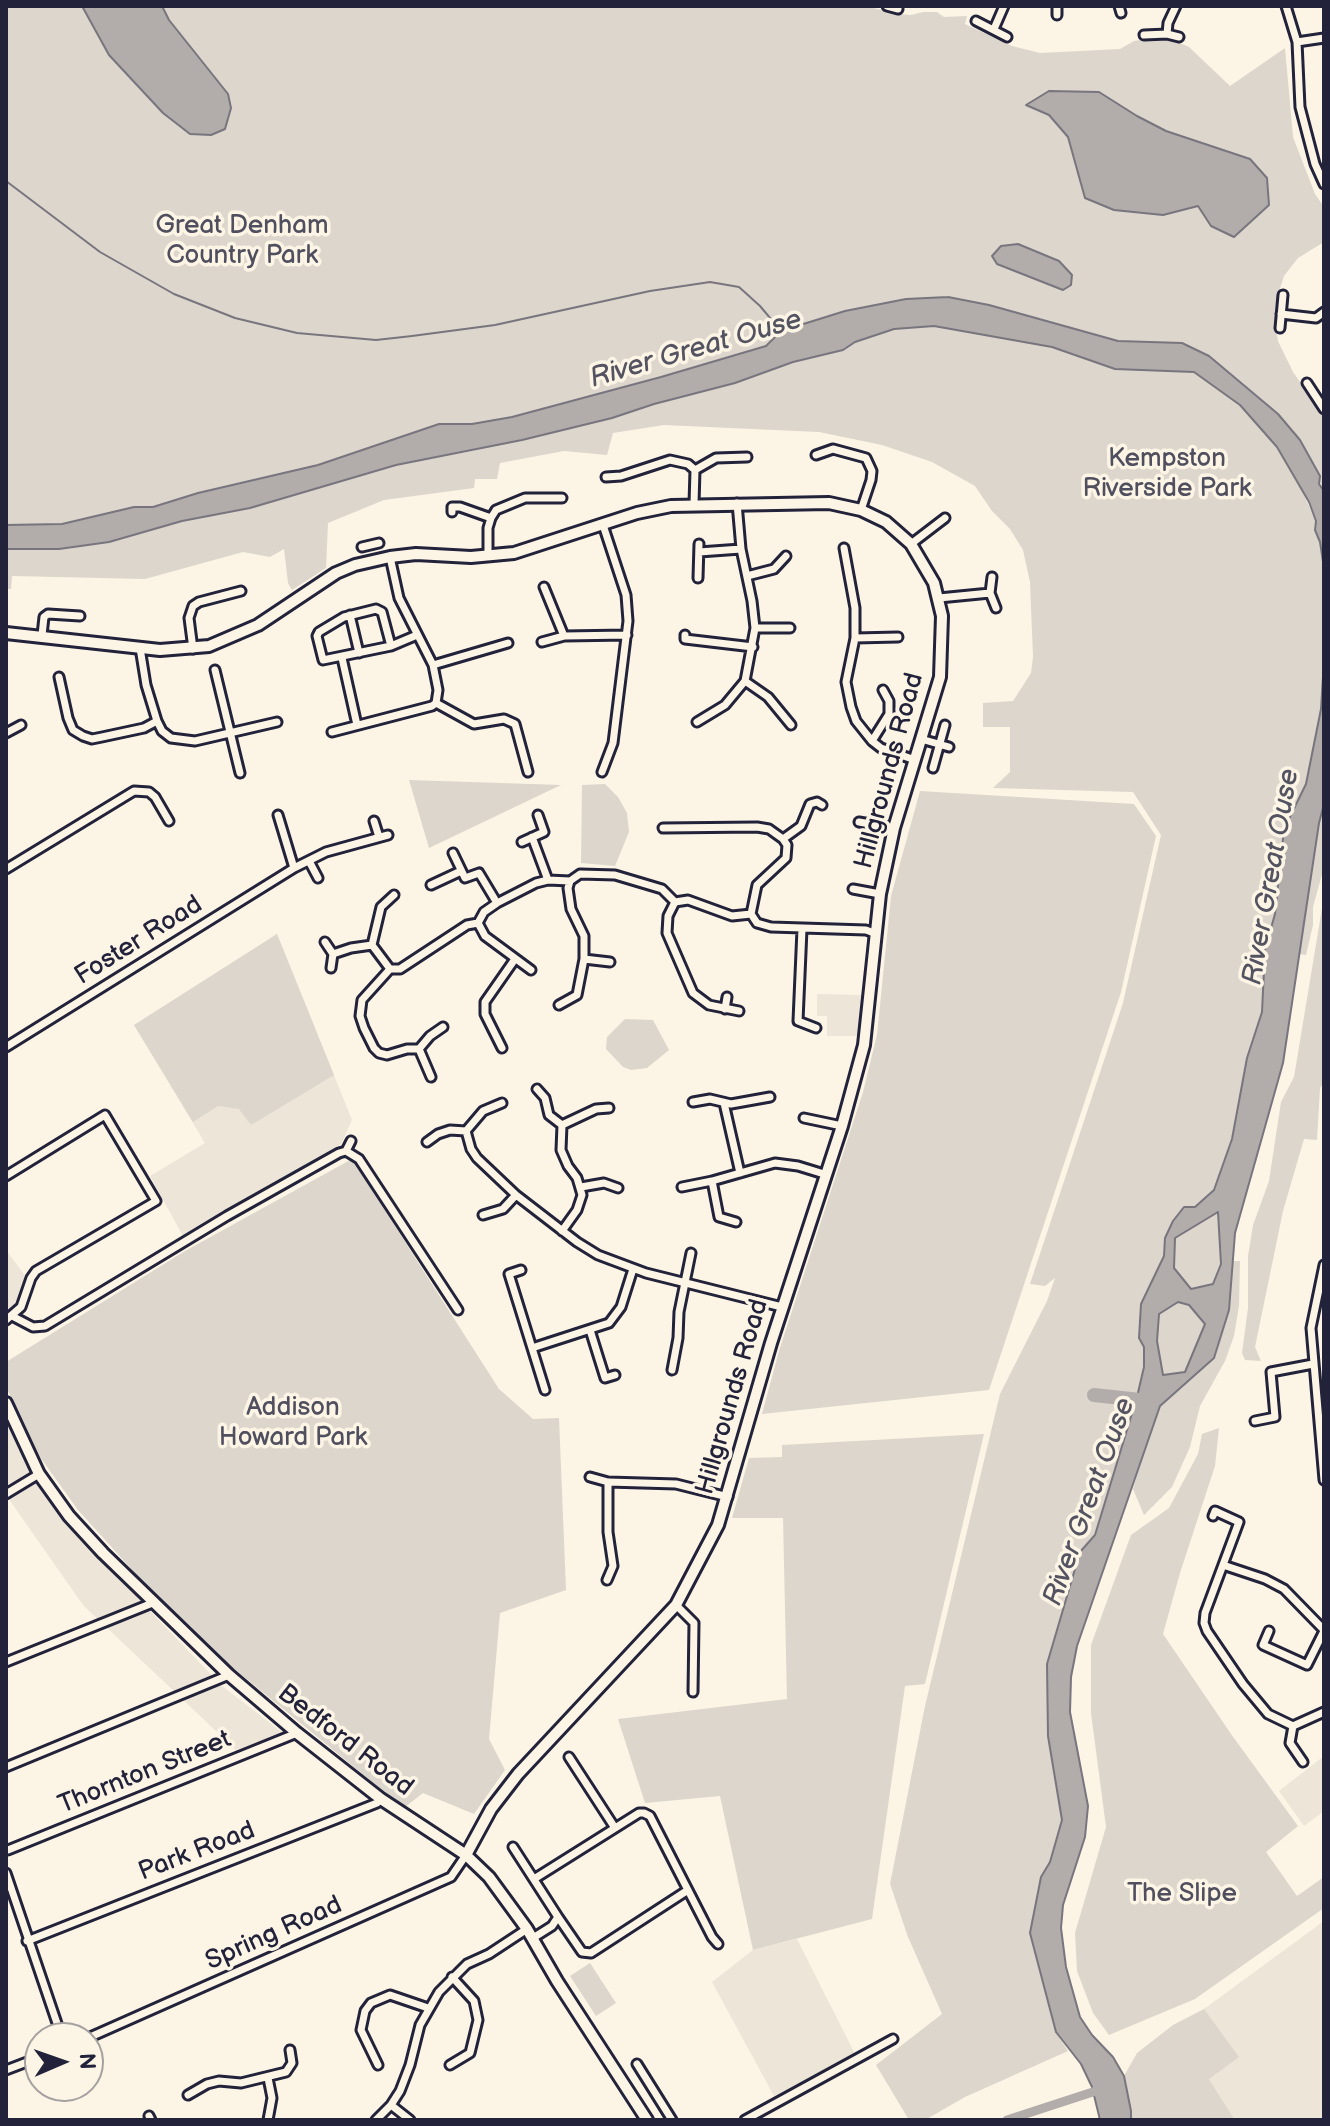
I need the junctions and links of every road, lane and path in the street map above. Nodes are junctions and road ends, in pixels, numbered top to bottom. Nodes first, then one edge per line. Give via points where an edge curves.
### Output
1 (887, 6) edge
2 (1004, 6) edge
3 (1176, 6) edge
4 (1286, 6) edge
5 (898, 9) dead end
6 (976, 21) dead end
7 (994, 29) junction
8 (1167, 34) junction
9 (1144, 35) dead end
10 (1007, 37) dead end
11 (1179, 37) dead end
12 (1324, 38) edge
13 (1297, 42) junction
14 (1324, 184) edge
15 (1283, 295) dead end
16 (1324, 312) edge
17 (1281, 314) junction
18 (1280, 328) dead end
19 (1307, 383) dead end
20 (1324, 391) edge
21 (1315, 396) junction
22 (1324, 409) edge
23 (816, 455) dead end
24 (747, 457) dead end
25 (695, 470) junction
26 (611, 474) dead end
27 (557, 495) dead end
28 (737, 503) junction
29 (694, 504) junction
30 (451, 508) dead end
31 (861, 510) junction
32 (491, 518) junction
33 (940, 519) dead end
34 (603, 525) junction
35 (911, 544) junction
36 (362, 547) dead end
37 (844, 548) dead end
38 (741, 549) junction
39 (488, 556) junction
40 (786, 556) dead end
41 (390, 557) junction
42 (374, 559) junction
43 (747, 576) junction
44 (992, 577) dead end
45 (698, 578) dead end
46 (544, 587) dead end
47 (241, 591) dead end
48 (990, 593) junction
49 (939, 598) junction
50 (996, 608) dead end
51 (350, 615) junction
52 (80, 616) dead end
53 (755, 628) junction
54 (790, 628) dead end
55 (6, 633) edge
56 (42, 635) junction
57 (417, 635) junction
58 (627, 635) junction
59 (685, 635) dead end
60 (564, 636) junction
61 (898, 637) dead end
62 (855, 638) junction
63 (542, 642) dead end
64 (508, 643) dead end
65 (391, 646) junction
66 (753, 647) junction
67 (140, 648) junction
68 (193, 649) junction
69 (359, 653) junction
70 (342, 658) junction
71 (433, 665) junction
72 (215, 670) dead end
73 (59, 677) dead end
74 (745, 681) junction
75 (888, 693) dead end
76 (436, 703) junction
77 (157, 721) junction
78 (277, 722) dead end
79 (697, 722) dead end
80 (21, 725) dead end
81 (357, 725) junction
82 (791, 725) dead end
83 (945, 725) dead end
84 (230, 732) junction
85 (332, 732) dead end
86 (6, 733) edge
87 (921, 739) junction
88 (872, 741) junction
89 (939, 744) junction
90 (949, 747) dead end
91 (609, 757) junction
92 (915, 760) junction
93 (617, 761) dead end
94 (933, 768) dead end
95 (528, 772) dead end
96 (602, 772) dead end
97 (240, 773) dead end
98 (822, 805) dead end
99 (278, 815) dead end
100 (538, 815) dead end
101 (169, 821) dead end
102 (374, 821) dead end
103 (859, 822) dead end
104 (663, 828) dead end
105 (894, 828) junction
106 (532, 837) junction
107 (783, 839) junction
108 (522, 842) dead end
109 (453, 853) dead end
110 (309, 861) junction
111 (294, 868) junction
112 (6, 869) edge
113 (461, 871) junction
114 (318, 878) dead end
115 (548, 880) junction
116 (570, 881) junction
117 (431, 885) dead end
118 (853, 889) dead end
119 (880, 894) junction
120 (394, 895) dead end
121 (675, 902) junction
122 (497, 903) junction
123 (751, 914) junction
124 (478, 923) junction
125 (802, 929) junction
126 (874, 933) junction
127 (325, 942) dead end
128 (372, 945) junction
129 (333, 954) junction
130 (515, 959) junction
131 (584, 959) junction
132 (610, 962) dead end
133 (331, 968) dead end
134 (390, 969) junction
135 (531, 970) dead end
136 (727, 997) dead end
137 (559, 1005) dead end
138 (725, 1009) junction
139 (739, 1011) dead end
140 (443, 1027) dead end
141 (816, 1028) dead end
142 (6, 1035) edge
143 (9, 1046) edge
144 (502, 1048) dead end
145 (419, 1049) junction
146 (431, 1077) dead end
147 (537, 1089) dead end
148 (770, 1097) dead end
149 (693, 1102) dead end
150 (502, 1103) dead end
151 (724, 1103) junction
152 (609, 1108) dead end
153 (804, 1118) dead end
154 (562, 1125) junction
155 (842, 1126) junction
156 (466, 1131) junction
157 (351, 1141) dead end
158 (427, 1142) dead end
159 (346, 1151) junction
160 (740, 1173) junction
161 (824, 1174) junction
162 (6, 1176) edge
163 (712, 1181) junction
164 (615, 1183) dead end
165 (581, 1187) junction
166 (682, 1187) dead end
167 (516, 1195) junction
168 (483, 1215) dead end
169 (736, 1222) dead end
170 (562, 1231) junction
171 (691, 1253) dead end
172 (1324, 1265) edge
173 (633, 1269) junction
174 (521, 1270) dead end
175 (684, 1283) junction
176 (1321, 1289) edge
177 (782, 1307) junction
178 (458, 1310) dead end
179 (9, 1318) edge
180 (590, 1330) junction
181 (532, 1348) junction
182 (1313, 1364) junction
183 (672, 1370) dead end
184 (615, 1375) dead end
185 (545, 1390) dead end
186 (1320, 1398) edge
187 (6, 1403) edge
188 (1255, 1421) dead end
189 (39, 1474) junction
190 (590, 1477) dead end
191 (1324, 1480) edge
192 (608, 1482) junction
193 (6, 1494) edge
194 (728, 1497) junction
195 (1213, 1516) dead end
196 (1223, 1565) junction
197 (607, 1580) dead end
198 (155, 1602) junction
199 (676, 1605) junction
200 (1324, 1630) edge
201 (1269, 1631) dead end
202 (6, 1662) edge
203 (229, 1675) junction
204 (693, 1692) dead end
205 (1324, 1712) edge
206 (1293, 1726) junction
207 (297, 1733) junction
208 (569, 1757) dead end
209 (1303, 1762) dead end
210 (6, 1767) edge
211 (381, 1799) junction
212 (615, 1828) junction
213 (513, 1847) dead end
214 (7, 1849) edge
215 (466, 1855) junction
216 (6, 1859) edge
217 (6, 1873) edge
218 (534, 1879) junction
219 (688, 1890) junction
220 (558, 1917) junction
221 (530, 1933) junction
222 (712, 1937) junction
223 (27, 1941) junction
224 (704, 1943) dead end
225 (718, 1944) dead end
226 (452, 1977) junction
227 (428, 2008) junction
228 (56, 2022) edge
229 (104, 2031) edge
230 (893, 2039) dead end
231 (290, 2050) dead end
232 (292, 2063) junction
233 (637, 2064) dead end
234 (378, 2065) dead end
235 (450, 2065) dead end
236 (301, 2066) dead end
237 (268, 2078) junction
238 (188, 2095) dead end
239 (391, 2105) junction
240 (751, 2119) edge
241 (268, 2120) edge
242 (376, 2120) edge
243 (410, 2120) edge
244 (647, 2120) edge
245 (672, 2120) edge

1 - 5 street
2 - 7 street
3 - 8 street
4 - 13 street
6 - 7 street
7 - 10 street
8 - 9 street
8 - 11 street
12 - 13 street
13 - 14 street via 1300,107
15 - 17 street
16 - 17 street via 1309,319
17 - 18 street
19 - 21 street
20 - 21 street
21 - 22 street
23 - 31 street via 833,449 866,458 872,471
24 - 25 street via 716,458
25 - 26 street via 670,460 630,474
25 - 29 street
27 - 32 street via 525,498 496,510
28 - 29 street, Hillgrounds Road
28 - 31 street, Hillgrounds Road via 829,503
28 - 38 street
29 - 34 street, Hillgrounds Road via 653,509
30 - 32 street
31 - 35 street, Hillgrounds Road via 886,522
32 - 39 street
33 - 35 street
34 - 39 street, Hillgrounds Road via 531,549
34 - 58 street via 626,595
35 - 49 street, Hillgrounds Road
36 - 42 street via 375,544
37 - 62 street
38 - 43 street
38 - 45 street via 699,548
39 - 41 street, Hillgrounds Road
40 - 43 street via 774,569
41 - 42 street, Hillgrounds Road
41 - 57 street via 399,598
42 - 68 street, Hillgrounds Road via 336,573 240,635
43 - 53 street
44 - 48 street
46 - 60 street
47 - 68 street via 224,590 193,606
48 - 49 street
48 - 50 street
49 - 87 street, Hillgrounds Road via 940,677
51 - 65 street via 380,609
51 - 69 street
51 - 70 street via 317,636 323,660
52 - 56 street via 44,617
53 - 54 street
53 - 66 street
55 - 56 street, Hillgrounds Road
56 - 67 street, Hillgrounds Road
57 - 65 street
57 - 71 street
58 - 60 street
58 - 91 street
59 - 66 street
60 - 63 street
61 - 62 street
62 - 88 street via 847,670 848,696 856,721
64 - 71 street
65 - 69 street
66 - 74 street
67 - 68 street, Hillgrounds Road
67 - 77 street
69 - 70 street
70 - 81 street
71 - 76 street
72 - 84 street via 223,684
73 - 77 street via 68,718 83,736 102,737
74 - 79 street via 725,705
74 - 82 street via 768,697
75 - 88 street via 886,722
76 - 81 street
76 - 95 street via 474,724 504,719 515,724
77 - 84 street via 162,731 182,741
78 - 84 street
80 - 86 street
81 - 85 street
83 - 89 street
84 - 97 street
87 - 89 street
87 - 92 street, Hillgrounds Road
88 - 92 street
89 - 90 street
89 - 94 street
91 - 93 street
91 - 96 street
92 - 105 street, Hillgrounds Road
98 - 107 street via 810,804 801,826
99 - 111 street
100 - 106 street via 544,832
101 - 112 street via 155,797 134,791
102 - 110 street, Foster Road via 383,836
103 - 105 street
104 - 107 street via 678,832 757,827
105 - 119 street, Hillgrounds Road
106 - 108 street
106 - 115 street
107 - 123 street via 786,858 757,885
109 - 113 street
110 - 111 street, Foster Road
110 - 114 street
111 - 143 street, Foster Road
113 - 117 street
113 - 122 street via 465,878 479,873
115 - 116 street
115 - 122 street
116 - 121 street via 580,874 615,875 662,889
116 - 131 street via 571,909 584,936
118 - 119 street
119 - 126 street, Hillgrounds Road
120 - 128 street via 381,907
121 - 123 street via 688,900 739,917
121 - 138 street via 667,933 688,985 709,1005
122 - 124 street
123 - 125 street via 757,923
124 - 130 street via 485,936
124 - 134 street via 400,969
125 - 126 street
125 - 141 street via 798,1021
126 - 155 street, Hillgrounds Road via 864,1045
127 - 129 street
128 - 129 street
128 - 134 street
129 - 133 street
130 - 135 street
130 - 144 street via 485,1002 485,1014
131 - 132 street
131 - 137 street via 577,995
134 - 145 street via 362,1000 364,1028 379,1053
136 - 138 street
138 - 139 street
140 - 145 street
142 - 143 street
145 - 146 street
147 - 154 street via 549,1115
148 - 151 street
149 - 151 street
150 - 156 street via 483,1111
151 - 160 street
152 - 154 street via 596,1106
153 - 155 street
154 - 165 street via 561,1150
155 - 161 street, Hillgrounds Road
156 - 158 street via 450,1130
156 - 167 street via 477,1158
157 - 159 street
159 - 178 street via 359,1159
159 - 179 street via 45,1326
160 - 161 street via 775,1163
160 - 163 street
161 - 177 street, Hillgrounds Road
162 - 179 street via 105,1115 156,1201 36,1271 21,1307
163 - 166 street
163 - 169 street via 719,1217
164 - 165 street
165 - 170 street via 581,1202
167 - 168 street via 503,1209
167 - 170 street
170 - 173 street via 598,1255
171 - 175 street
172 - 176 street
173 - 175 street
173 - 180 street via 617,1315
174 - 181 street via 509,1274
175 - 177 street
175 - 183 street
176 - 182 street via 1311,1328
177 - 194 street, Hillgrounds Road
180 - 181 street
180 - 184 street via 605,1378
181 - 185 street
182 - 186 street
182 - 188 street via 1271,1372 1275,1417
186 - 191 street
187 - 189 street, Bedford Road
189 - 193 street
189 - 198 street, Bedford Road via 86,1536
190 - 192 street
192 - 194 street via 676,1484
192 - 197 street via 613,1566
194 - 199 street, Hillgrounds Road
195 - 196 street via 1215,1511 1239,1522
196 - 200 street via 1284,1589
196 - 206 street via 1205,1613 1207,1631 1268,1714
198 - 202 street
198 - 203 street, Bedford Road
199 - 204 street via 694,1623
199 - 215 street, Hillgrounds Road via 518,1774
200 - 201 street via 1307,1665 1263,1645
203 - 207 street, Bedford Road
203 - 210 street
205 - 206 street
206 - 209 street via 1290,1743
207 - 211 street, Bedford Road
207 - 214 street, Thornton Street
208 - 212 street
211 - 215 street, Bedford Road
211 - 223 street, Park Road
212 - 218 street
212 - 219 street via 639,1813 650,1816
213 - 218 street
214 - 216 street
215 - 221 street, Bedford Road via 502,1891
215 - 229 street, Spring Road via 451,1877
217 - 223 street
218 - 220 street
219 - 220 street via 591,1953 582,1952
219 - 222 street
220 - 221 street via 552,1926
221 - 226 street
221 - 244 street, Bedford Road
222 - 224 street
222 - 225 street
223 - 228 street
226 - 227 street
226 - 235 street via 474,2001 478,2020 470,2053
227 - 234 street via 390,1995 371,2003 361,2030
227 - 239 street via 406,2078
230 - 240 street
231 - 232 street
232 - 236 street
232 - 237 street via 286,2072
233 - 245 street
237 - 238 street via 205,2081
237 - 241 street
239 - 242 street
239 - 243 street

